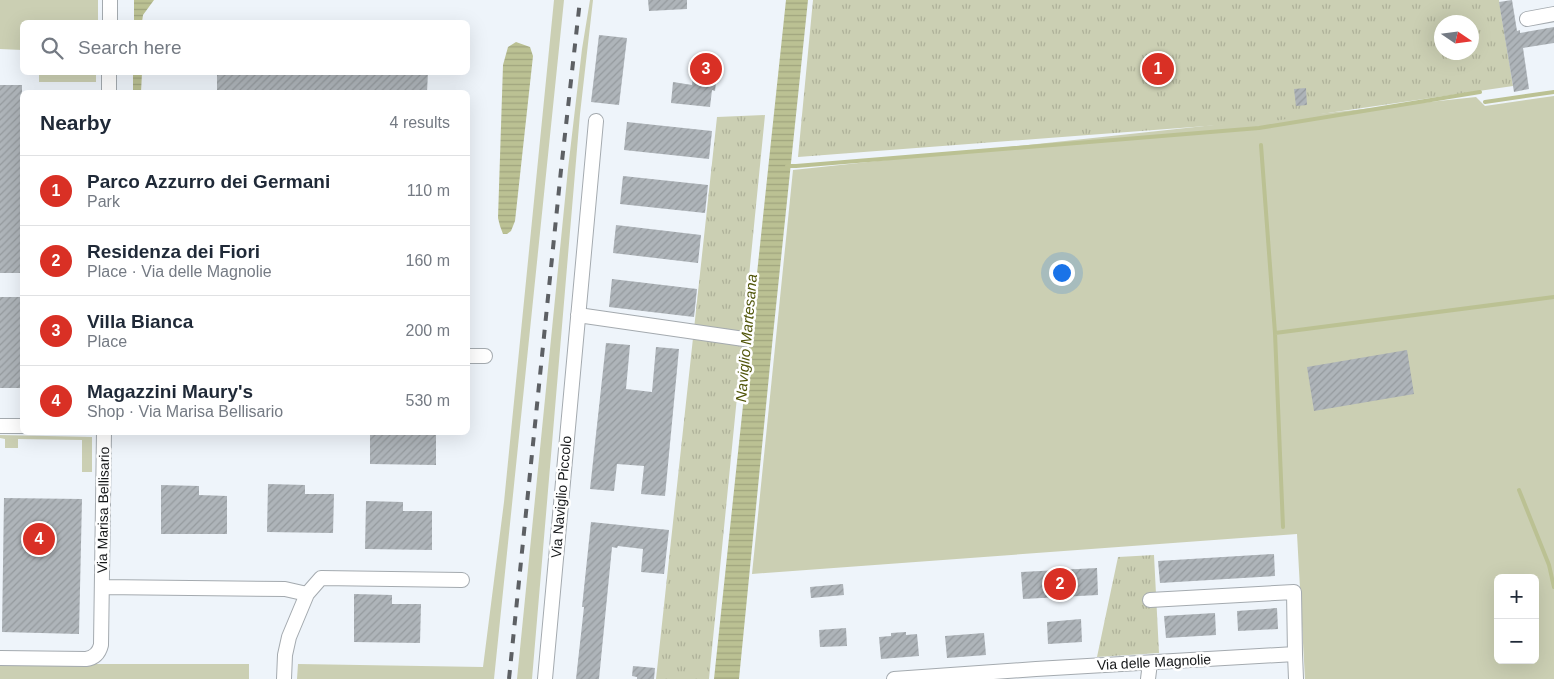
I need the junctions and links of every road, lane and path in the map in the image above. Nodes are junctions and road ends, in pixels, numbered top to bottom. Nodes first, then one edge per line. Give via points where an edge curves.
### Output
1 (110, 0) edge
2 (1554, 14) edge
3 (1527, 19) dead end
4 (110, 20) edge
5 (109, 75) edge
6 (109, 90) edge
7 (596, 121) dead end
8 (578, 315) junction
9 (744, 339) dead end
10 (470, 356) edge
11 (485, 356) dead end
12 (0, 426) edge
13 (20, 426) edge
14 (104, 435) edge
15 (462, 580) dead end
16 (102, 587) junction
17 (307, 594) junction
18 (1150, 600) dead end
19 (1295, 654) junction
20 (0, 658) edge
21 (1150, 663) junction
22 (1035, 674) edge
23 (284, 679) edge
24 (545, 679) edge
25 (894, 679) edge
26 (1148, 679) edge
27 (1296, 679) edge

1 - 4 street
2 - 3 street
5 - 6 street
7 - 8 street, Via Naviglio Piccolo
8 - 9 street
8 - 24 street, Via Naviglio Piccolo
10 - 11 street
12 - 13 street
14 - 16 street, Via Marisa Bellisario
15 - 17 street via 321,578
16 - 17 street via 285,589
16 - 20 street, Via Marisa Bellisario via 101,646 93,657
17 - 23 street via 285,655
18 - 19 street via 1294,592
19 - 21 street, Via delle Magnolie
19 - 27 street
21 - 22 street, Via delle Magnolie
21 - 26 street
22 - 25 street, Via delle Magnolie

